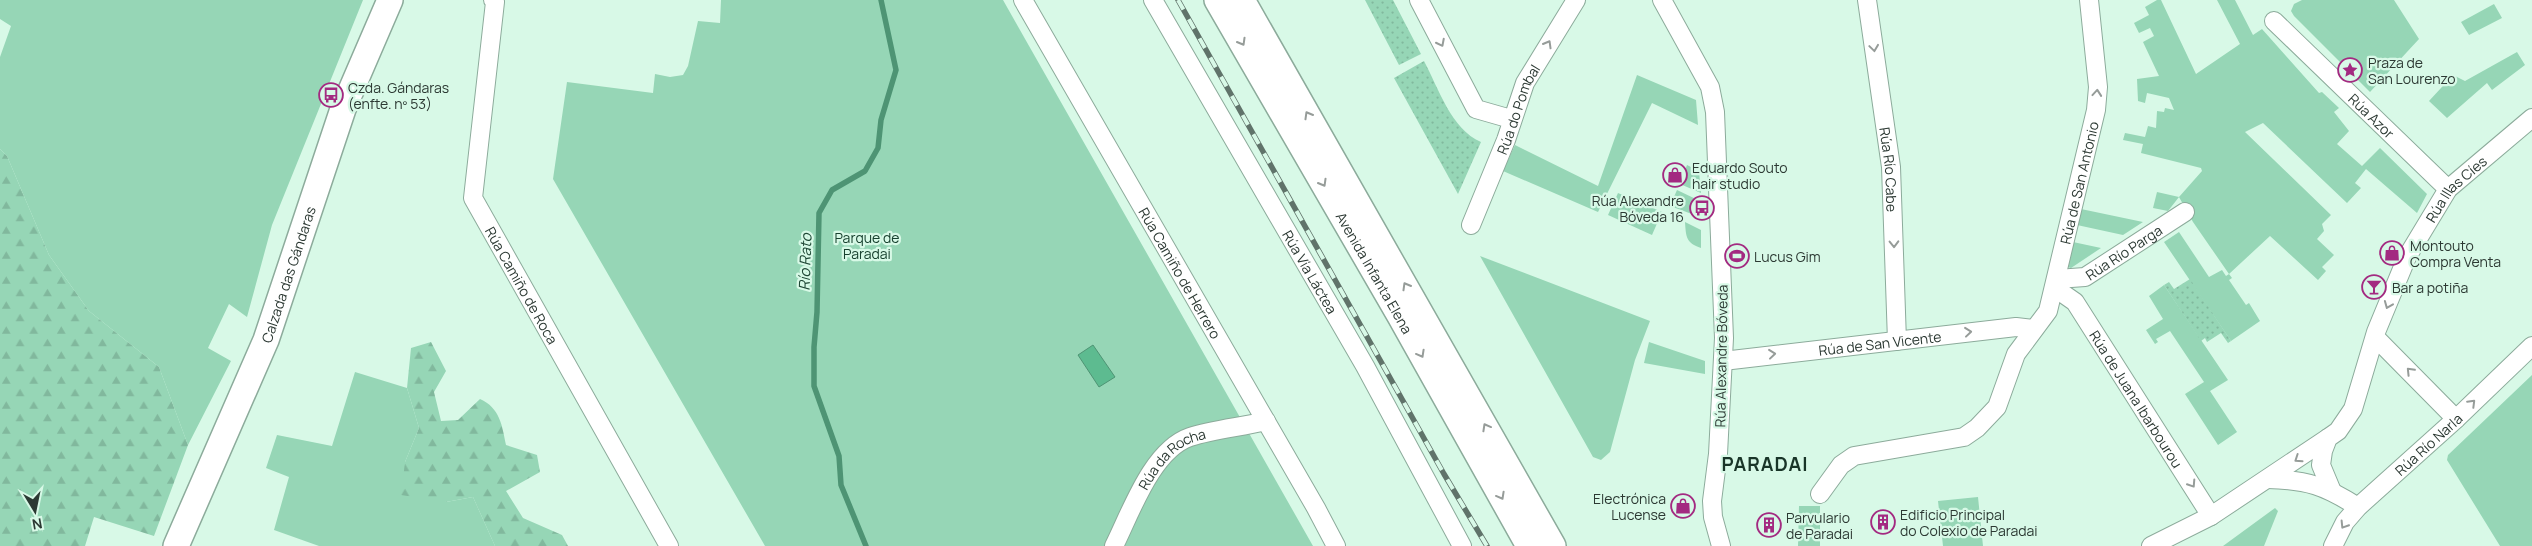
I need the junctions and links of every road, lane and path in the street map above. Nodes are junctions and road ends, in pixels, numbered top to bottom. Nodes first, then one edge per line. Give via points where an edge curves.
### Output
1 (390, 0) edge
2 (493, 0) edge
3 (1023, 0) edge
4 (1153, 0) edge
5 (1217, 0) edge
6 (1242, 0) edge
7 (1419, 0) edge
8 (1576, 0) edge
9 (1662, 0) edge
10 (1867, 0) edge
11 (2090, 0) edge
12 (2274, 22) dead end
13 (2532, 118) edge
14 (1511, 119) junction
15 (2448, 190) junction
16 (2185, 212) dead end
17 (1471, 226) dead end
18 (2055, 287) junction
19 (2034, 329) junction
20 (2375, 337) junction
21 (1897, 341) junction
22 (2532, 346) edge
23 (1723, 361) junction
24 (2456, 419) junction
25 (1266, 421) junction
26 (2328, 438) junction
27 (2268, 479) junction
28 (2331, 489) junction
29 (1820, 494) dead end
30 (2358, 507) junction
31 (2211, 516) junction
32 (1720, 545) edge
33 (176, 546) edge
34 (669, 546) edge
35 (1114, 546) edge
36 (1336, 546) edge
37 (1462, 546) edge
38 (1529, 546) edge
39 (1553, 546) edge
40 (2151, 546) edge
41 (2333, 546) edge

1 - 33 street, Calzada das Gándaras via 343,109 266,340
2 - 34 street, Rúa Camiño de Roca via 473,198
3 - 25 street, Rúa Camiño de Herrero
4 - 37 street, Rúa Vía Láctea via 1365,366
5 -> 38 street, Avenida Infanta Elena
39 -> 6 street, Avenida Infanta Elena
7 -> 14 street via 1476,108
14 -> 8 street, Rúa do Pombal via 1525,83
9 - 23 street, Rúa Alexandre Bóveda via 1710,87 1715,112
10 -> 21 street, Rúa Río Cabe via 1891,176
18 -> 11 street, Rúa de San Antonio via 2096,110 2098,88
12 - 15 street, Rúa Azor
13 - 15 street, Rúa Illas Cíes
14 - 17 street, Rúa do Pombal via 1506,140
15 -> 20 street, Rúa Illas Cíes via 2408,257
16 - 18 street, Rúa Río Parga via 2085,277
18 - 19 street, Rúa de San Antonio via 2048,311
18 -> 31 street, Rúa de Juana Ibarbourou via 2075,302
21 -> 19 street, Rúa de San Vicente via 2016,326
19 - 29 street, Rúa de San Antonio via 2016,354 1997,407 1977,428 1964,437 1947,441 1854,456 1841,465
24 -> 20 street
20 - 26 street, Rúa Illas Cíes via 2353,409 2338,431
23 -> 21 street, Rúa de San Vicente
24 -> 22 street, Rúa Río Narla
23 - 32 street, Rúa Alexandre Bóveda via 1712,501
24 - 30 street, Rúa Río Narla
25 - 35 street, Rúa da Rocha via 1189,438 1171,449 1155,465
25 - 36 street, Rúa Camiño de Herrero
26 -> 27 street, Rúa Illas Cíes
26 - 28 street, Rúa Illas Cíes via 2321,464
27 - 28 street via 2299,480
27 - 31 street, Rúa Illas Cíes
28 - 30 street
30 -> 41 street, Rúa Río Narla via 2345,522
31 - 40 street

